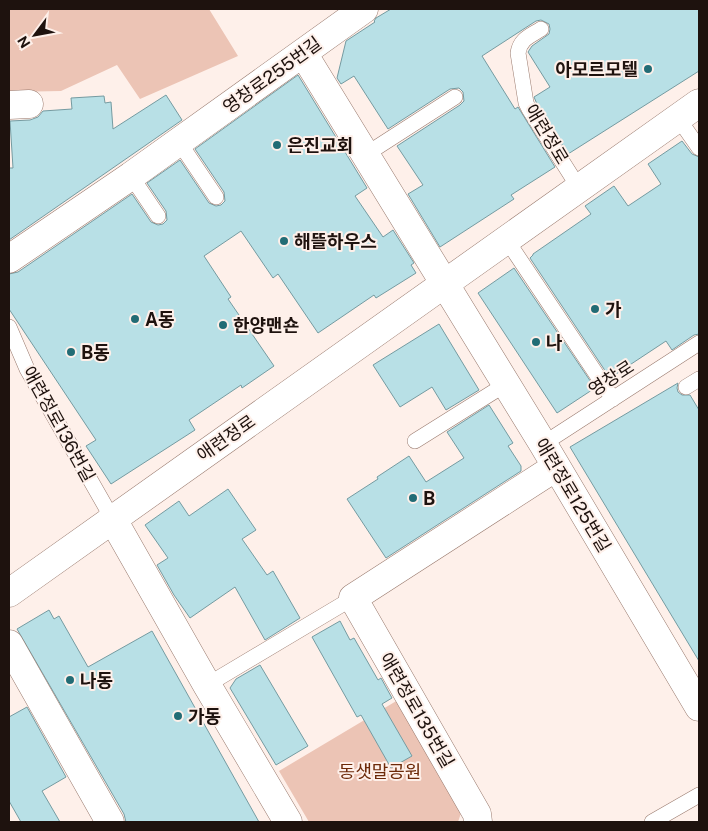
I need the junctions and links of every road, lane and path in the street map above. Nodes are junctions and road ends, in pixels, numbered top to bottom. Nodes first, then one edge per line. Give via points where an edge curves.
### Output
1 (364, 9) edge
2 (541, 29) dead end
3 (303, 53) junction
4 (455, 97) dead end
5 (689, 110) edge
6 (179, 142) junction
7 (699, 148) edge
8 (365, 155) junction
9 (131, 176) junction
10 (579, 188) junction
11 (216, 197) dead end
12 (158, 216) dead end
13 (506, 239) junction
14 (9, 259) edge
15 (444, 284) junction
16 (9, 327) edge
17 (699, 343) edge
18 (699, 379) edge
19 (506, 384) junction
20 (686, 387) dead end
21 (613, 399) junction
22 (415, 441) dead end
23 (550, 456) junction
24 (112, 518) junction
25 (9, 593) edge
26 (353, 598) junction
27 (9, 644) edge
28 (207, 685) junction
29 (699, 707) edge
30 (699, 796) edge
31 (110, 822) edge
32 (288, 822) edge
33 (478, 822) edge
34 (652, 822) edge

1 - 3 street, 영창로255번길
2 - 10 lane, 애련정로 via 522,41 519,47 526,103
3 - 6 street, 영창로255번길
3 - 8 street
4 - 8 lane
5 - 7 lane, 애련정로
5 - 10 street, 애련정로
6 - 9 street, 영창로255번길
6 - 11 lane
8 - 15 street
9 - 12 lane
9 - 14 street, 영창로255번길
10 - 13 street, 애련정로
13 - 15 street, 애련정로
13 - 21 lane
15 - 19 street, 애련정로125번길
15 - 24 street, 애련정로
16 - 24 lane, 애련정로136번길 via 32,377
17 - 21 lane, 영창로
18 - 20 lane
19 - 22 lane
19 - 23 street, 애련정로125번길
21 - 23 lane, 영창로
23 - 26 street
23 - 29 street, 애련정로125번길
24 - 25 street, 애련정로
24 - 28 street
26 - 28 lane
26 - 33 street, 애련정로135번길 via 472,805
27 - 31 street
28 - 32 street
30 - 34 lane

